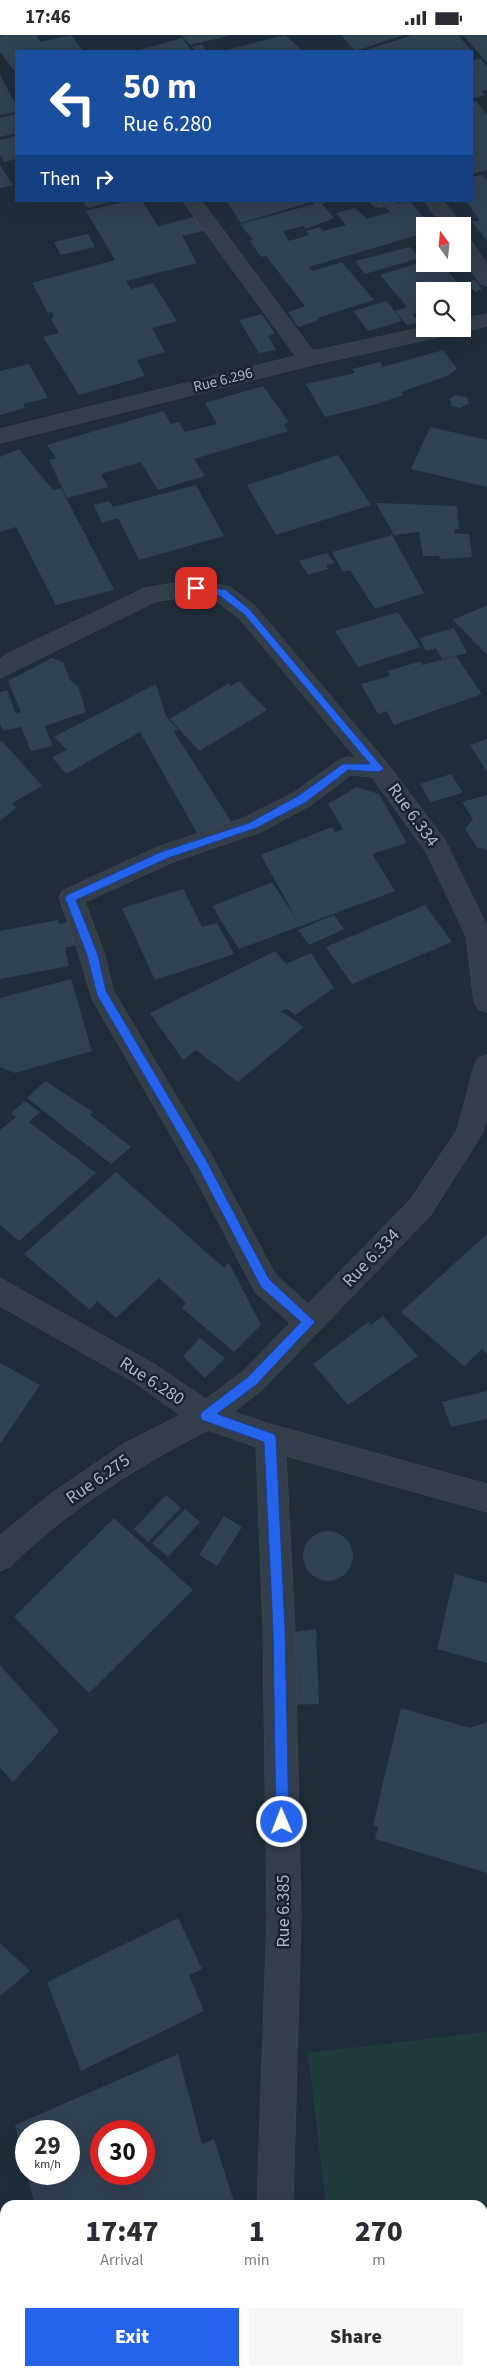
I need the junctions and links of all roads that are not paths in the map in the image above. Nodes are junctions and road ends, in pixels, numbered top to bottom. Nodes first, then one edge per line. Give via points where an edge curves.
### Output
1 (193, 202) edge
2 (435, 202) edge
3 (446, 217) edge
4 (471, 255) edge
5 (487, 280) edge
6 (487, 320) edge
7 (471, 323) edge
8 (416, 336) edge
9 (308, 359) junction
10 (0, 436) edge
11 (0, 670) edge
12 (379, 769) junction
13 (487, 1002) edge
14 (487, 1066) edge
15 (0, 1291) edge
16 (309, 1322) junction
17 (206, 1416) junction
18 (270, 1438) junction
19 (487, 1498) edge
20 (0, 1556) edge
21 (275, 2200) edge

1 - 9 street
2 - 3 street
4 - 5 street
6 - 7 street
8 - 9 street, Rue 6.296
9 - 10 street, Rue 6.296
11 - 12 street, Rue 6.334 via 15,659 153,594 196,588 222,593 247,612
12 - 13 street, Rue 6.334 via 436,847 478,936
12 - 16 street via 347,767 302,799 252,825 164,855 71,898 92,955 101,992 202,1164 265,1283
14 - 16 street, Rue 6.334 via 469,1134 420,1208
15 - 17 street, Rue 6.280 via 144,1373
16 - 17 street, Rue 6.334 via 252,1381
17 - 18 street, Rue 6.280
17 - 20 street, Rue 6.275 via 134,1453 63,1503
18 - 19 street, Rue 6.280
18 - 21 street, Rue 6.385 via 279,1630 284,1917

